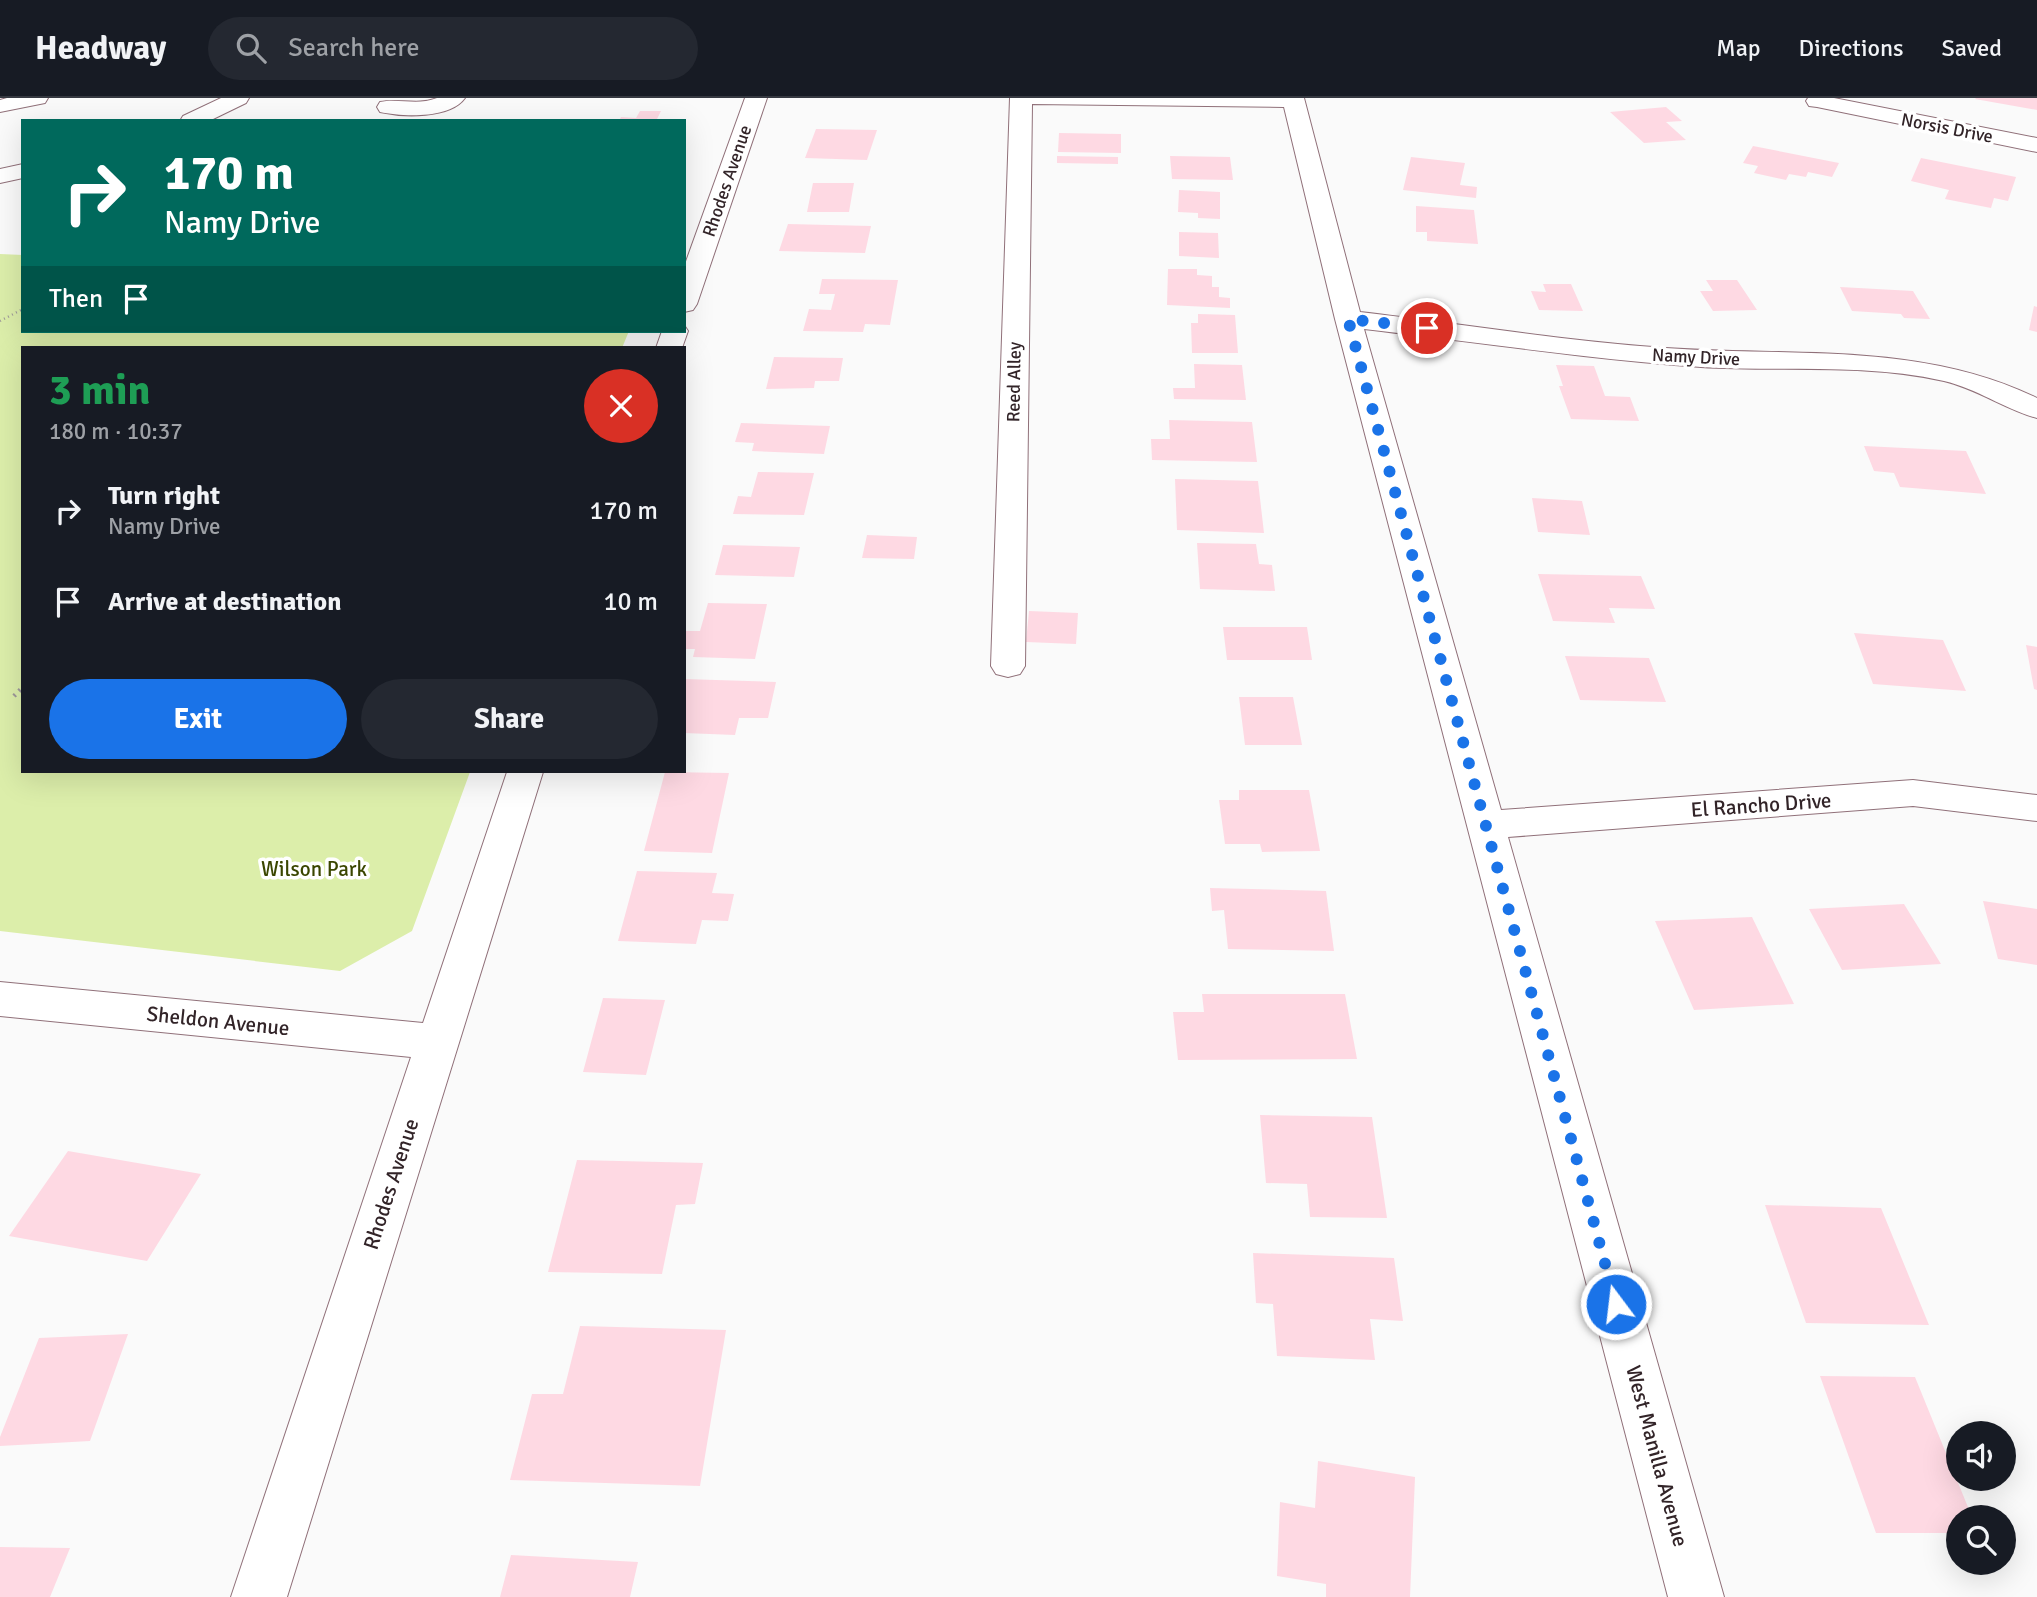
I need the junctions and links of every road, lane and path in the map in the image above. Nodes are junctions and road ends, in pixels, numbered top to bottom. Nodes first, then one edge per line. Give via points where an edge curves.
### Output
1 (37, 98) edge
2 (238, 98) edge
3 (454, 98) edge
4 (756, 98) edge
5 (1021, 98) edge
6 (1030, 98) edge
7 (1294, 100) edge
8 (1818, 100) edge
9 (0, 106) edge
10 (388, 107) dead end
11 (195, 119) edge
12 (2037, 145) edge
13 (21, 171) edge
14 (0, 176) edge
15 (686, 298) edge
16 (21, 310) edge
17 (1348, 319) junction
18 (0, 321) edge
19 (2037, 409) edge
20 (1008, 666) dead end
21 (21, 689) edge
22 (14, 696) dead end
23 (525, 773) edge
24 (2037, 808) edge
25 (1485, 825) junction
26 (0, 999) edge
27 (437, 1042) junction
28 (259, 1597) edge
29 (1696, 1597) edge

1 - 9 main road
2 - 11 main road
3 - 10 main road via 425,110
4 - 15 main road, Rhodes Avenue
5 - 20 main road, Reed Alley
6 - 7 main road
7 - 17 main road, West Manilla Avenue
8 - 12 main road, Norsis Drive
13 - 14 main road
16 - 18 path
17 - 19 main road, Namy Drive via 1666,356 1906,365 1958,374
17 - 25 main road, West Manilla Avenue
21 - 22 path
23 - 27 main road, Rhodes Avenue
24 - 25 main road, El Rancho Drive via 1913,793
25 - 29 main road, West Manilla Avenue
26 - 27 main road, Sheldon Avenue
27 - 28 main road, Rhodes Avenue

